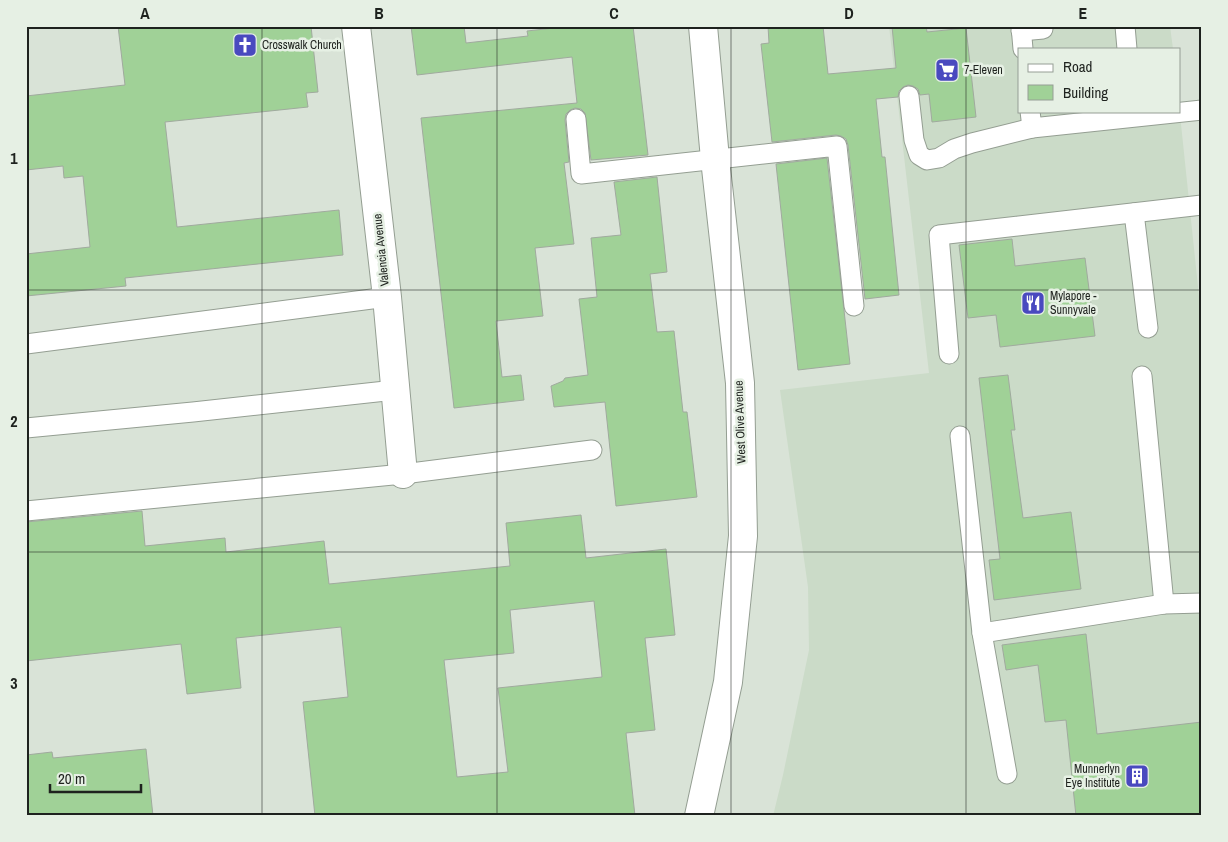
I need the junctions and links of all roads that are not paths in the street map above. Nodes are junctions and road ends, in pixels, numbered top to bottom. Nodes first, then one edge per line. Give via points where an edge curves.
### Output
1 (356, 26) edge
2 (702, 26) edge
3 (1125, 26) edge
4 (1043, 29) dead end
5 (1022, 36) edge
6 (1127, 48) edge
7 (909, 96) dead end
8 (1202, 110) edge
9 (1180, 111) edge
10 (1167, 112) edge
11 (1132, 114) edge
12 (576, 119) dead end
13 (1031, 120) edge
14 (715, 159) junction
15 (1202, 205) edge
16 (1134, 213) junction
17 (387, 297) junction
18 (854, 306) dead end
19 (1148, 328) dead end
20 (26, 344) edge
21 (949, 354) dead end
22 (1142, 376) dead end
23 (395, 390) junction
24 (26, 428) edge
25 (960, 436) dead end
26 (592, 450) dead end
27 (403, 474) junction
28 (26, 511) edge
29 (1202, 603) edge
30 (1164, 604) junction
31 (982, 633) junction
32 (1007, 774) dead end
33 (699, 816) edge

1 - 17 street, Valencia Avenue
2 - 14 street, West Olive Avenue
3 - 6 lane
4 - 5 lane
7 - 13 lane via 914,140 919,155 927,160
8 - 9 lane
10 - 11 lane
11 - 13 lane
12 - 14 lane via 581,174
14 - 18 lane via 837,146
14 - 33 street, West Olive Avenue via 740,383 743,536 728,682
15 - 16 lane
16 - 19 lane
16 - 21 lane via 939,234
17 - 20 lane
17 - 23 street, Valencia Avenue
22 - 30 lane
23 - 24 lane
23 - 27 street, Valencia Avenue
25 - 31 lane
26 - 27 lane
27 - 28 lane
29 - 30 lane
30 - 31 lane
31 - 32 lane

